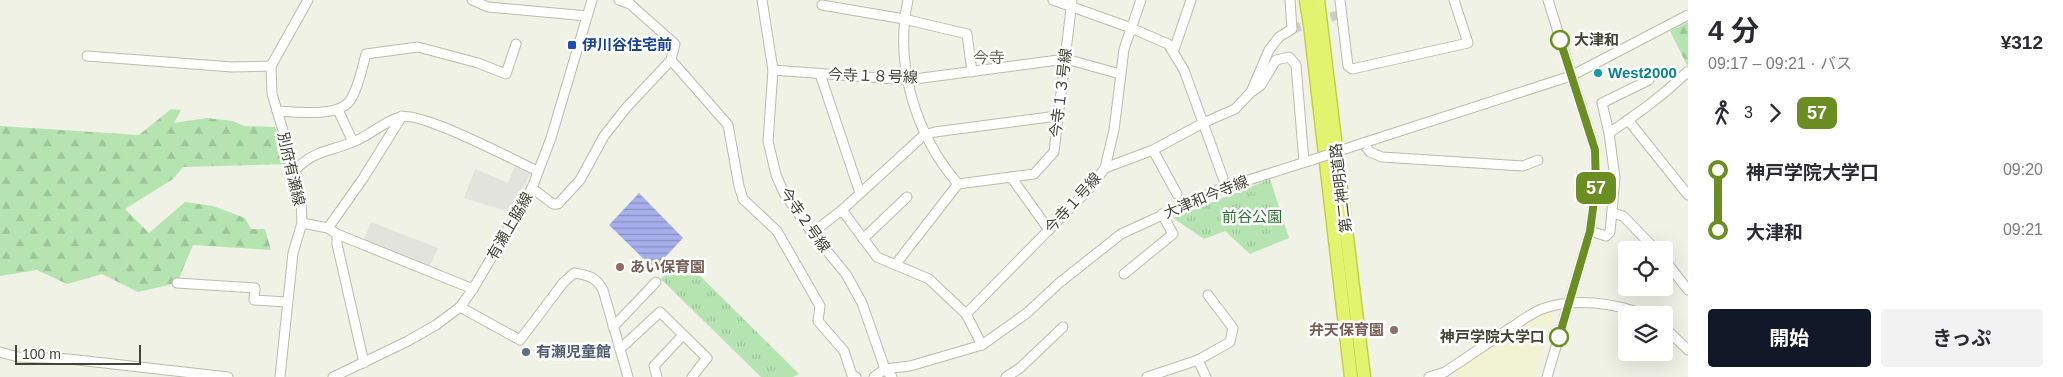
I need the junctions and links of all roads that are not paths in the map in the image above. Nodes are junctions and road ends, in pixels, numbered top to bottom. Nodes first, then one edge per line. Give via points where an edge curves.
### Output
1 (308, 0) edge
2 (472, 0) edge
3 (592, 0) edge
4 (619, 0) edge
5 (762, 0) edge
6 (908, 0) edge
7 (1053, 0) edge
8 (1141, 0) edge
9 (1191, 0) edge
10 (1290, 0) edge
11 (1306, 0) edge
12 (1318, 0) edge
13 (1340, 0) edge
14 (1454, 0) edge
15 (1548, 0) edge
16 (1072, 3) edge
17 (822, 5) dead end
18 (1688, 15) edge
19 (587, 16) junction
20 (904, 19) junction
21 (1131, 28) junction
22 (516, 44) dead end
23 (1174, 50) junction
24 (87, 56) dead end
25 (1066, 59) junction
26 (670, 60) junction
27 (271, 66) junction
28 (773, 70) junction
29 (972, 72) junction
30 (1687, 73) edge
31 (820, 74) junction
32 (1120, 74) junction
33 (1571, 76) junction
34 (907, 80) junction
35 (1649, 80) dead end
36 (1251, 92) junction
37 (338, 110) junction
38 (277, 111) junction
39 (402, 116) junction
40 (1057, 116) junction
41 (1628, 120) junction
42 (1203, 123) junction
43 (1609, 133) junction
44 (924, 135) junction
45 (353, 142) junction
46 (1363, 143) junction
47 (1153, 150) junction
48 (1538, 160) dead end
49 (1308, 161) junction
50 (1105, 168) junction
51 (295, 170) junction
52 (538, 171) junction
53 (1011, 177) junction
54 (1223, 178) dead end
55 (958, 184) junction
56 (532, 188) junction
57 (860, 193) junction
58 (1177, 194) dead end
59 (1688, 195) edge
60 (907, 197) dead end
61 (842, 210) junction
62 (1612, 213) junction
63 (1162, 214) junction
64 (302, 223) junction
65 (328, 228) junction
66 (1049, 230) junction
67 (1590, 231) junction
68 (812, 233) junction
69 (337, 234) junction
70 (863, 239) junction
71 (1647, 241) edge
72 (895, 265) junction
73 (1673, 271) edge
74 (1124, 274) dead end
75 (656, 282) dead end
76 (177, 283) dead end
77 (473, 290) junction
78 (1688, 290) edge
79 (1208, 294) dead end
80 (287, 302) junction
81 (1570, 303) junction
82 (1618, 306) edge
83 (460, 307) junction
84 (966, 314) junction
85 (613, 327) junction
86 (1063, 327) dead end
87 (683, 335) junction
88 (1673, 336) edge
89 (982, 346) junction
90 (620, 349) junction
91 (1688, 350) edge
92 (0, 352) edge
93 (1198, 360) junction
94 (364, 363) junction
95 (885, 369) junction
96 (1168, 373) edge
97 (165, 374) edge
98 (228, 377) edge
99 (280, 377) edge
100 (332, 377) edge
101 (628, 377) edge
102 (657, 377) edge
103 (692, 377) edge
104 (856, 377) edge
105 (874, 377) edge
106 (892, 377) edge
107 (1006, 377) edge
108 (1147, 377) edge
109 (1206, 377) edge
110 (1351, 377) edge
111 (1364, 377) edge
112 (1429, 377) edge
113 (1547, 377) edge

1 - 27 street
2 - 19 street via 488,7
3 - 19 street, 有瀬上脇線
4 - 26 street via 630,4 675,44
5 - 28 street, 今寺２号線
6 - 20 street
7 - 16 street
8 - 21 street, 今寺１号線
9 - 23 street
10 - 36 street via 1292,29 1278,37 1269,50
11 - 110 highway, 第二神明道路
12 - 111 highway, 第二神明道路
13 - 14 street via 1348,66 1352,69 1468,43
15 - 33 street
16 - 21 street
16 - 25 street, 今寺１３号線
17 - 20 street
18 - 33 street, 大津和今寺線
19 - 52 street, 有瀬上脇線
20 - 29 street via 968,34
20 - 34 street via 902,48
21 - 23 street via 1168,44
21 - 32 street, 今寺１号線
22 - 37 street via 506,74 418,47 366,54 351,100
23 - 42 street
24 - 27 street via 232,67
25 - 29 street, 今寺１８号線
25 - 32 street, 今寺１８号線
25 - 40 street, 今寺１３号線
26 - 56 street via 604,136 580,180 558,204 553,204
26 - 104 street via 728,125 743,199 777,231 820,306 818,322 844,351 852,375
27 - 38 street, 別府有瀬線 via 272,94
28 - 31 street, 今寺１８号線
28 - 68 street, 今寺２号線 via 768,141 771,157 784,193
29 - 34 street, 今寺１８号線
30 - 41 street
31 - 34 street, 今寺１８号線
31 - 57 street
32 - 50 street, 今寺１号線 via 1114,130
33 - 46 street, 大津和今寺線
33 - 67 street via 1595,150 1596,186
34 - 44 street
35 - 43 street via 1602,103
36 - 42 street via 1235,109
36 - 49 street via 1260,85 1276,60 1289,57 1296,65
37 - 38 street
37 - 45 street
38 - 51 street, 別府有瀬線
39 - 45 street
39 - 52 street via 432,122
39 - 65 street
40 - 44 street
40 - 53 street, 今寺１３号線 via 1054,152 1034,174
41 - 43 street
41 - 59 street
42 - 47 street
42 - 54 street
43 - 62 street via 1616,178
44 - 55 street
44 - 57 street
45 - 51 street via 307,158
46 - 48 street via 1370,152 1382,157 1523,166
46 - 49 street, 大津和今寺線, bridge
47 - 50 street
47 - 58 street
49 - 63 street, 大津和今寺線 via 1217,190
50 - 66 street, 今寺１号線
51 - 64 street, 別府有瀬線
52 - 56 street, 有瀬上脇線
53 - 55 street, 今寺１３号線
53 - 66 street
55 - 72 street
56 - 77 street, 有瀬上脇線
57 - 61 street
60 - 70 street
61 - 68 street
61 - 70 street
62 - 67 street via 1610,232 1606,236
62 - 71 street via 1623,216
63 - 74 street via 1173,234
63 - 89 street, 大津和今寺線 via 1121,234 1027,313
64 - 65 street
64 - 80 street, 別府有瀬線 via 293,253
65 - 69 street
66 - 84 street, 今寺１号線
67 - 81 street
68 - 95 street, 今寺２号線 via 846,274 862,303
69 - 77 street
69 - 94 street
70 - 72 street via 877,257
72 - 84 street via 929,279
73 - 78 street
75 - 85 street
76 - 80 street via 255,288 254,300
77 - 83 street, 有瀬上脇線
79 - 93 street via 1233,328 1230,342
80 - 99 street, 別府有瀬線
81 - 82 street
81 - 112 street via 1540,310 1445,372
81 - 113 street
83 - 85 street via 520,340 574,273 589,275 599,282
83 - 94 street, 有瀬上脇線 via 436,325
84 - 89 street
85 - 90 street
86 - 107 street
87 - 90 street via 660,312
87 - 102 street via 654,366
87 - 103 street via 707,358
88 - 91 street
89 - 95 street, 大津和今寺線 via 910,366
90 - 101 street
92 - 97 street via 18,357 69,359
93 - 96 street
93 - 109 street
94 - 100 street, 有瀬上脇線
95 - 105 street, 大津和今寺線
95 - 106 street
96 - 108 street
97 - 98 street

